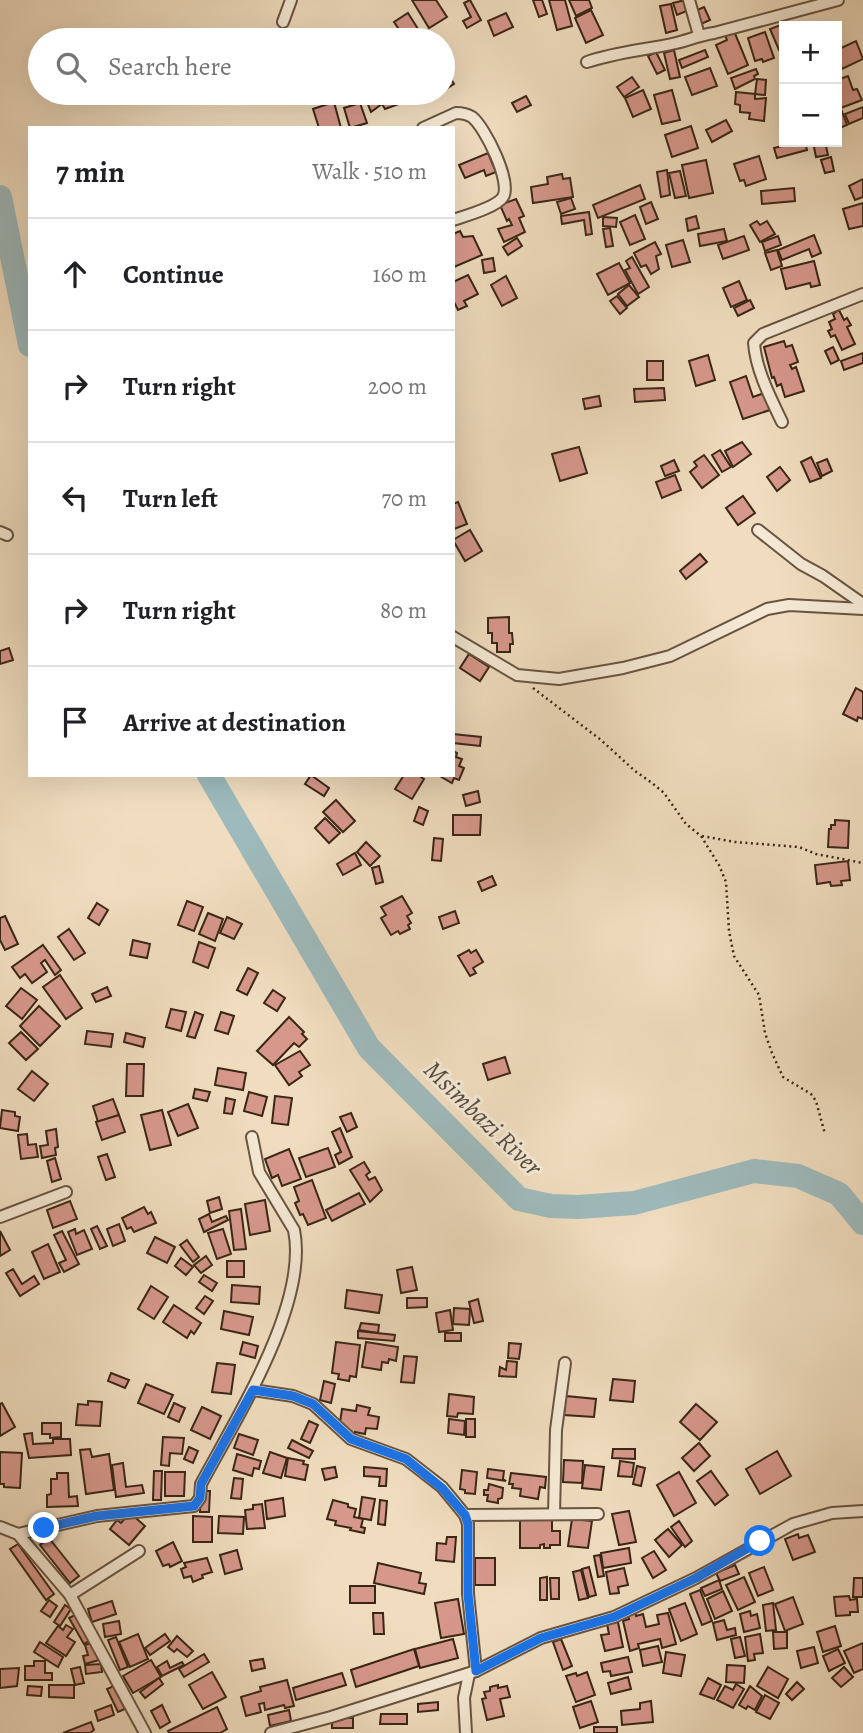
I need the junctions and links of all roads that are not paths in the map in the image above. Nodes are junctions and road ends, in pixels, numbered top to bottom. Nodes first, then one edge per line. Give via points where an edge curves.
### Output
1 (291, 0) edge
2 (689, 0) edge
3 (838, 0) edge
4 (283, 23) dead end
5 (699, 35) junction
6 (587, 62) dead end
7 (427, 126) edge
8 (455, 219) edge
9 (863, 294) edge
10 (782, 422) dead end
11 (758, 530) dead end
12 (863, 606) edge
13 (455, 638) edge
14 (252, 1137) dead end
15 (66, 1192) dead end
16 (0, 1217) edge
17 (565, 1363) dead end
18 (253, 1390) junction
19 (863, 1511) edge
20 (554, 1514) junction
21 (598, 1514) dead end
22 (465, 1515) junction
23 (0, 1527) edge
24 (18, 1534) junction
25 (139, 1551) dead end
26 (70, 1595) junction
27 (473, 1672) junction
28 (145, 1733) edge
29 (271, 1733) edge
30 (466, 1733) edge

1 - 4 street
2 - 5 street
3 - 5 street
5 - 6 street
7 - 8 street via 456,113 472,118 491,144 505,181 499,202
9 - 10 street via 762,334 754,343 763,379
11 - 12 street
12 - 13 street via 778,607 670,656 559,679 517,675
14 - 18 street via 260,1172 296,1240 289,1299
15 - 16 street
17 - 20 street via 555,1430
18 - 22 street via 313,1404 351,1439 406,1459 442,1488
18 - 24 street via 201,1484 194,1506 97,1516
19 - 27 street via 832,1513 793,1524 614,1617 541,1638
20 - 21 street
20 - 22 street
22 - 27 street
23 - 24 street
24 - 26 street
25 - 26 street
26 - 28 street
27 - 29 street
27 - 30 street via 464,1698

